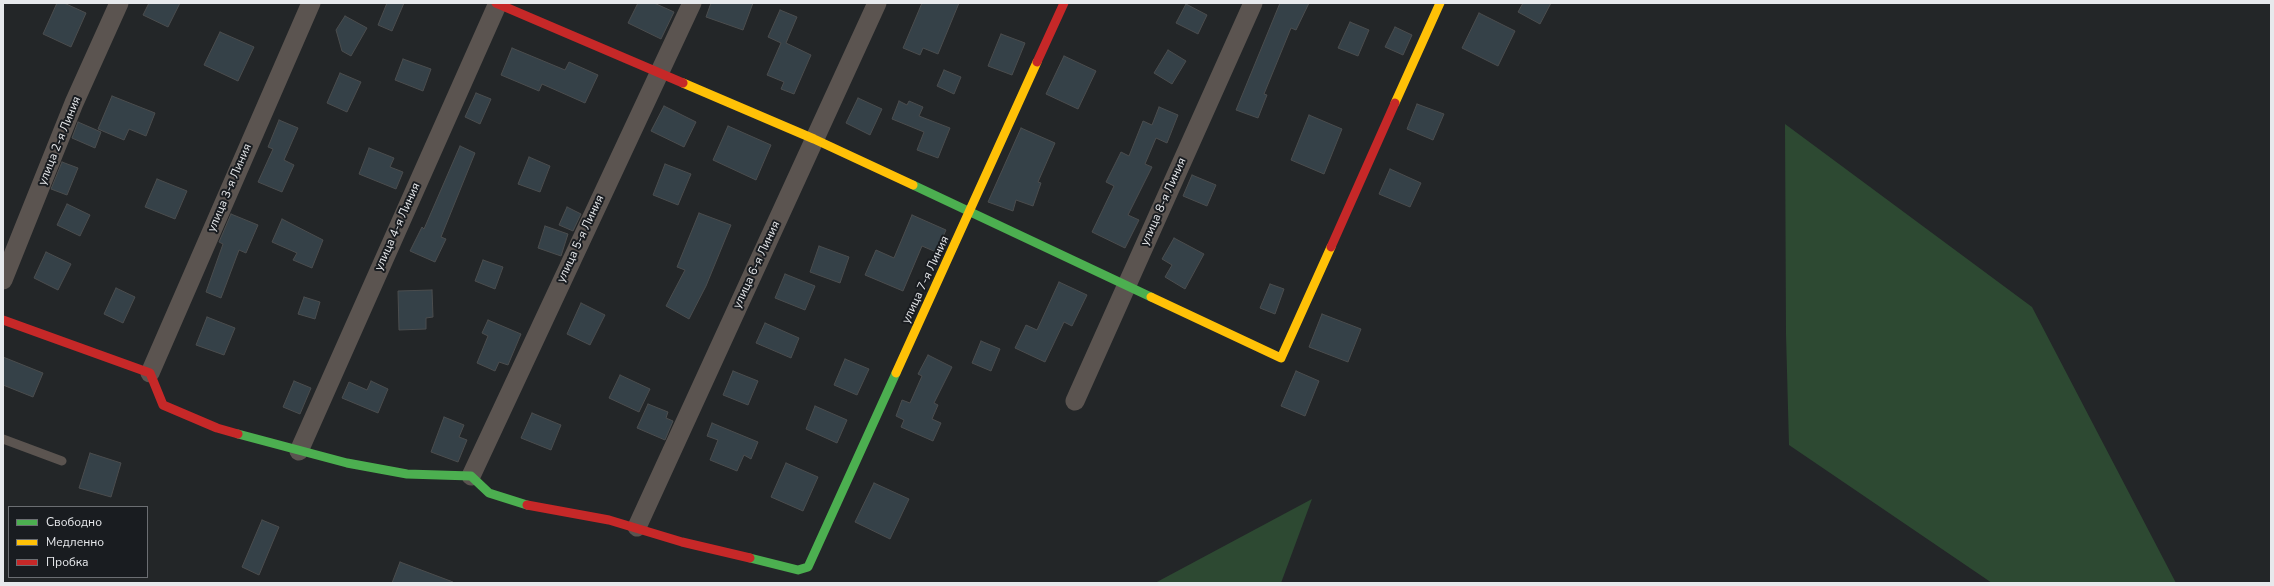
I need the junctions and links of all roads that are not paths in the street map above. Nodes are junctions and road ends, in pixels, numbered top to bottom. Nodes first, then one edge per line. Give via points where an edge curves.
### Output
1 (119, 3) edge
2 (311, 3) edge
3 (497, 3) edge
4 (692, 3) edge
5 (877, 3) edge
6 (1064, 3) edge
7 (1252, 3) edge
8 (1440, 3) edge
9 (660, 71) junction
10 (814, 139) junction
11 (971, 211) junction
12 (3, 280) edge
13 (1127, 286) junction
14 (3, 320) edge
15 (150, 373) junction
16 (1075, 401) dead end
17 (3, 439) edge
18 (298, 451) junction
19 (62, 461) dead end
20 (471, 476) junction
21 (637, 526) junction

1 - 12 street, улица 2-я Линия via 74,103
2 - 15 street, улица 3-я Линия
3 - 9 street
3 - 18 street, улица 4-я Линия
4 - 9 street, улица 5-я Линия
5 - 10 street, улица 6-я Линия
6 - 11 street, улица 7-я Линия
7 - 13 street, улица 8-я Линия
8 - 13 street via 1281,358
9 - 10 street
9 - 20 street, улица 5-я Линия
10 - 11 street
10 - 21 street, улица 6-я Линия
11 - 13 street
11 - 21 street, улица 7-я Линия via 808,567 798,570 682,542
13 - 16 street, улица 8-я Линия
14 - 15 street
15 - 18 street via 163,405 217,428
17 - 19 lane
18 - 20 street via 407,474
20 - 21 street via 489,492 537,508

